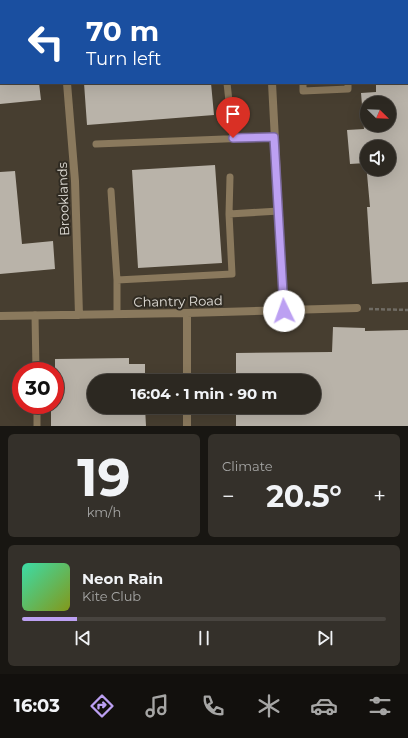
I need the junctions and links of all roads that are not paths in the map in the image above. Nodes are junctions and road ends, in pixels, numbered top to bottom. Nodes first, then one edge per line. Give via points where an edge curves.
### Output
1 (68, 84) edge
2 (228, 84) edge
3 (272, 84) edge
4 (303, 84) edge
5 (348, 84) edge
6 (274, 137) junction
7 (233, 138) junction
8 (96, 144) dead end
9 (230, 177) dead end
10 (111, 191) dead end
11 (279, 211) junction
12 (229, 214) junction
13 (117, 280) junction
14 (357, 308) road end
15 (284, 311) junction
16 (187, 313) junction
17 (117, 314) junction
18 (35, 315) junction
19 (79, 315) junction
20 (0, 316) edge
21 (36, 362) edge
22 (187, 374) edge
23 (37, 414) edge
24 (187, 414) edge
25 (37, 426) edge
26 (187, 426) edge

1 - 19 street, Brooklands via 75,181
2 - 7 lane
3 - 6 street
4 - 5 lane via 303,91 348,89
6 - 7 lane
6 - 11 street
7 - 8 lane
9 - 12 lane
10 - 13 lane
11 - 12 lane
11 - 15 street
12 - 13 lane via 232,274
13 - 17 lane
14 - 15 street, Chantry Road
15 - 16 street, Chantry Road
16 - 17 street, Chantry Road
16 - 22 street
17 - 19 street, Chantry Road
18 - 19 street, Chantry Road
18 - 20 street, Chantry Road
18 - 21 lane
23 - 25 lane
24 - 26 street

